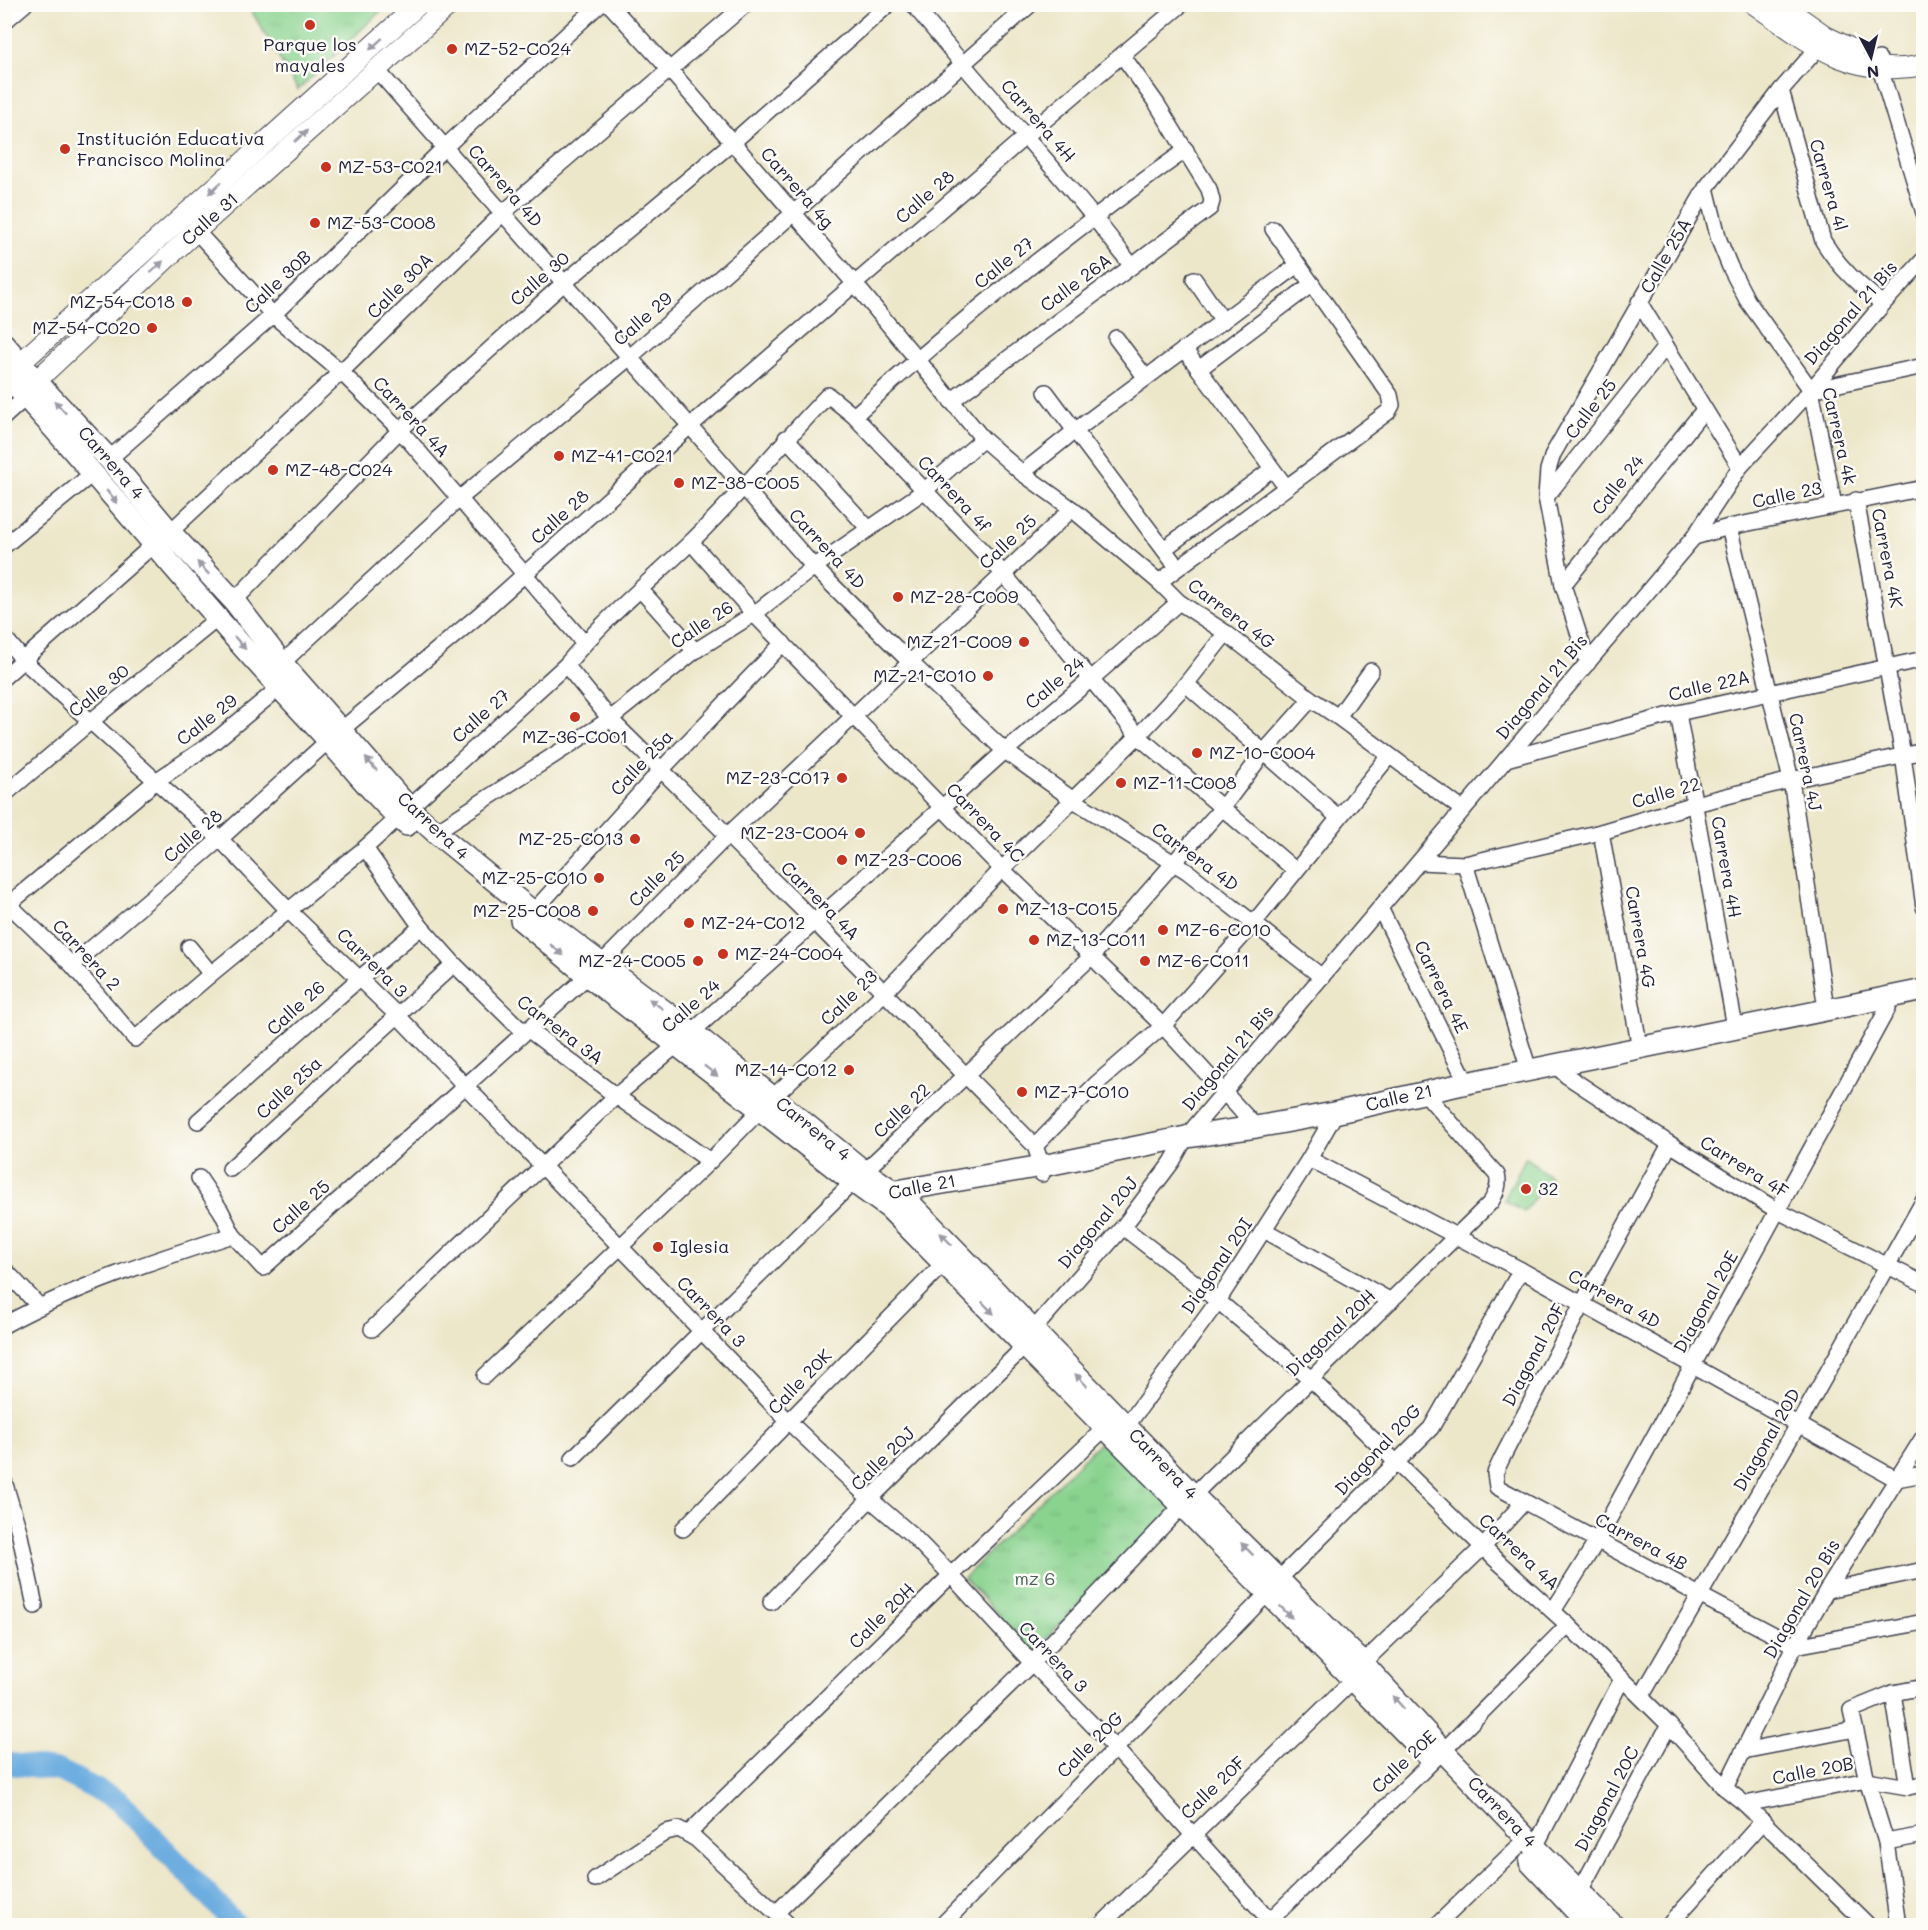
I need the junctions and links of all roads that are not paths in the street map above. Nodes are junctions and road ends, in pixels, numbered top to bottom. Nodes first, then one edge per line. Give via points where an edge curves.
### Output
1 (25, 4) edge
2 (419, 4) edge
3 (450, 4) edge
4 (600, 4) edge
5 (609, 4) edge
6 (746, 4) edge
7 (889, 4) edge
8 (913, 4) edge
9 (1031, 4) edge
10 (1182, 4) edge
11 (1754, 4) edge
12 (1780, 4) edge
13 (4, 22) edge
14 (1823, 43) junction
15 (1122, 55) junction
16 (1880, 64) junction
17 (1922, 64) edge
18 (962, 65) junction
19 (376, 69) junction
20 (669, 69) junction
21 (1781, 90) junction
22 (1026, 136) junction
23 (733, 142) junction
24 (445, 147) junction
25 (1186, 150) junction
26 (1706, 188) junction
27 (503, 213) junction
28 (792, 213) junction
29 (1923, 213) edge
30 (1094, 215) junction
31 (1273, 229) dead end
32 (196, 231) junction
33 (1923, 259) edge
34 (1298, 264) junction
35 (1131, 265) junction
36 (1194, 279) dead end
37 (564, 283) junction
38 (855, 284) junction
39 (1312, 284) junction
40 (1639, 302) junction
41 (1883, 304) junction
42 (273, 315) junction
43 (1223, 321) junction
44 (1116, 338) dead end
45 (4, 344) edge
46 (1666, 346) junction
47 (1184, 349) junction
48 (630, 357) junction
49 (916, 359) junction
50 (1923, 366) edge
51 (1199, 369) junction
52 (11, 370) edge
53 (341, 372) junction
54 (1146, 378) junction
55 (31, 389) junction
56 (1811, 390) junction
57 (1046, 392) dead end
58 (828, 395) joint
59 (951, 401) junction
60 (1704, 410) junction
61 (5, 416) edge
62 (854, 416) junction
63 (690, 426) junction
64 (400, 430) junction
65 (1076, 430) junction
66 (786, 438) junction
67 (983, 439) junction
68 (109, 459) junction
69 (1740, 467) junction
70 (1272, 469) junction
71 (1022, 473) junction
72 (92, 474) junction
73 (744, 487) junction
74 (1286, 487) junction
75 (1923, 488) edge
76 (924, 492) junction
77 (1546, 497) junction
78 (459, 499) junction
79 (1856, 500) junction
80 (1834, 505) junction
81 (1072, 509) junction
82 (1729, 527) junction
83 (869, 529) junction
84 (170, 532) junction
85 (1694, 537) junction
86 (691, 542) junction
87 (153, 545) junction
88 (4, 546) edge
89 (1164, 549) junction
90 (814, 567) junction
91 (1177, 567) junction
92 (1003, 573) junction
93 (524, 575) junction
94 (1159, 582) junction
95 (1563, 585) junction
96 (640, 589) junction
97 (234, 601) junction
98 (1179, 602) junction
99 (754, 614) junction
100 (218, 618) junction
101 (1226, 633) junction
102 (4, 637) edge
103 (584, 643) junction
104 (783, 643) junction
105 (695, 651) junction
106 (1923, 659) edge
107 (24, 661) junction
108 (910, 662) junction
109 (282, 663) junction
110 (1587, 663) junction
111 (566, 665) junction
112 (1887, 666) junction
113 (1371, 672) dead end
114 (4, 677) edge
115 (1090, 680) junction
116 (1186, 684) junction
117 (279, 688) junction
118 (1770, 692) junction
119 (1311, 699) junction
120 (1678, 713) junction
121 (854, 716) junction
122 (1338, 717) junction
123 (610, 719) junction
124 (90, 722) junction
125 (335, 735) junction
126 (1138, 736) junction
127 (1923, 750) edge
128 (1005, 751) junction
129 (1264, 752) junction
130 (1903, 755) junction
131 (1389, 756) junction
132 (1506, 759) junction
133 (661, 770) junction
134 (1791, 780) junction
135 (156, 782) junction
136 (4, 795) edge
137 (1072, 799) junction
138 (1695, 804) junction
139 (942, 807) junction
140 (1222, 808) junction
141 (1463, 810) junction
142 (404, 813) junction
143 (1338, 817) junction
144 (435, 832) junction
145 (1601, 832) junction
146 (727, 836) junction
147 (220, 839) junction
148 (365, 848) junction
149 (1419, 862) junction
150 (1174, 863) junction
151 (1466, 864) junction
152 (1002, 869) junction
153 (1295, 870) junction
154 (1921, 876) edge
155 (7, 902) edge
156 (1923, 907) edge
157 (1380, 908) junction
158 (290, 911) junction
159 (533, 912) junction
160 (815, 922) junction
161 (1253, 924) junction
162 (421, 927) junction
163 (189, 948) dead end
164 (1092, 956) junction
165 (454, 964) junction
166 (72, 965) junction
167 (595, 969) junction
168 (211, 974) junction
169 (1322, 977) junction
170 (360, 978) junction
171 (1923, 990) edge
172 (884, 993) junction
173 (1923, 1001) edge
174 (1826, 1008) junction
175 (1888, 1008) junction
176 (397, 1015) junction
177 (1163, 1026) junction
178 (1735, 1028) junction
179 (529, 1030) junction
180 (685, 1038) junction
181 (135, 1039) joint
182 (1641, 1048) junction
183 (1529, 1070) junction
184 (1561, 1071) junction
185 (967, 1076) junction
186 (1467, 1083) junction
187 (465, 1085) junction
188 (1224, 1092) junction
189 (616, 1096) junction
190 (1431, 1100) junction
191 (767, 1103) junction
192 (1332, 1117) junction
193 (198, 1121) dead end
194 (1256, 1127) junction
195 (1184, 1142) junction
196 (1670, 1144) junction
197 (1035, 1146) junction
198 (1309, 1159) junction
199 (710, 1161) junction
200 (541, 1166) junction
201 (230, 1168) dead end
202 (1042, 1170) junction
203 (859, 1177) junction
204 (199, 1178) dead end
205 (891, 1199) junction
206 (1923, 1200) edge
207 (1778, 1211) junction
208 (1123, 1227) junction
209 (1264, 1230) junction
210 (233, 1236) junction
211 (1455, 1236) junction
212 (620, 1246) junction
213 (944, 1263) junction
214 (1886, 1266) junction
215 (4, 1269) edge
216 (1521, 1269) junction
217 (1923, 1284) edge
218 (1218, 1301) junction
219 (1391, 1301) junction
220 (1582, 1304) junction
221 (39, 1306) junction
222 (4, 1325) edge
223 (372, 1329) dead end
224 (701, 1331) junction
225 (1029, 1338) junction
226 (1693, 1366) junction
227 (485, 1377) dead end
228 (1311, 1378) junction
229 (789, 1422) junction
230 (1799, 1424) junction
231 (1116, 1427) junction
232 (1923, 1436) edge
233 (573, 1458) dead end
234 (1502, 1458) joint
235 (1397, 1461) junction
236 (1923, 1474) edge
237 (1896, 1479) junction
238 (4, 1481) edge
239 (870, 1499) junction
240 (1187, 1501) junction
241 (1523, 1503) junction
242 (683, 1528) dead end
243 (1597, 1541) junction
244 (1483, 1547) junction
245 (1923, 1570) edge
246 (951, 1575) junction
247 (1273, 1587) junction
248 (1827, 1590) junction
249 (1700, 1595) junction
250 (771, 1602) dead end
251 (35, 1606) dead end
252 (1553, 1611) junction
253 (1923, 1622) edge
254 (1568, 1625) junction
255 (1795, 1646) junction
256 (1032, 1663) junction
257 (1358, 1671) junction
258 (1622, 1679) junction
259 (1923, 1687) edge
260 (1893, 1693) junction
261 (1641, 1697) junction
262 (1669, 1725) junction
263 (1855, 1729) junction
264 (1115, 1748) junction
265 (1743, 1751) junction
266 (1438, 1756) junction
267 (1868, 1780) junction
268 (1916, 1785) edge
269 (1725, 1788) junction
270 (1745, 1804) junction
271 (1763, 1821) junction
272 (688, 1834) junction
273 (1193, 1835) junction
274 (1923, 1835) edge
275 (1886, 1842) junction
276 (1526, 1847) junction
277 (595, 1879) dead end
278 (1580, 1891) junction
279 (777, 1912) junction
280 (1270, 1924) edge
281 (790, 1926) edge
282 (941, 1926) edge
283 (1100, 1926) edge
284 (1436, 1926) edge
285 (1590, 1926) edge
286 (1614, 1926) edge
287 (1668, 1926) edge
288 (1869, 1926) edge
289 (1899, 1926) edge

1 - 13 street
2 -> 52 street, Calle 31
3 - 19 street, Calle 31
4 - 24 street, Calle 30B
5 - 20 street, Carrera 4g
6 - 20 street, Calle 30A
7 - 23 street, Calle 30
8 - 18 street, Carrera 4H
9 - 18 street, Calle 29
10 - 15 street, Calle 28
11 - 14 street
12 - 14 street
14 - 16 street via 1850,49
14 - 21 street, Calle 25A
15 - 22 street, Calle 28
15 - 25 street
16 - 17 street
16 - 29 street
18 - 22 street, Carrera 4H
18 - 28 street, Calle 29
19 - 24 street, Carrera 4D
32 -> 19 street, Calle 31
20 - 23 street, Carrera 4g
20 - 27 street, Calle 30A
21 - 26 street, Calle 25A
21 - 41 street, Carrera 4l via 1823,242 1849,276
22 - 30 street, Carrera 4H
22 - 38 street, Calle 28
23 - 28 street, Carrera 4g
23 - 37 street, Calle 30
24 - 27 street, Carrera 4D
24 - 42 street, Calle 30B
25 - 30 street, Calle 27
25 - 35 street, Calle 26A via 1209,189 1210,208
26 - 40 street, Calle 25A
26 - 56 street, Carrera 4k via 1719,240 1747,300
27 - 37 street, Carrera 4D
27 - 53 street, Calle 30A
28 - 38 street, Carrera 4g
28 - 48 street, Calle 29
30 - 35 street, Carrera 4H
30 - 49 street, Calle 27
31 - 34 street
32 - 42 street, Carrera 4A
55 -> 32 street, Calle 31
33 - 41 street, Diagonal 21 Bis
34 - 39 street
34 - 43 street
35 - 59 street, Calle 26A
36 - 43 street
37 - 48 street, Carrera 4D
37 - 64 street, Calle 30
38 - 49 street, Carrera 4g
38 - 63 street, Calle 28
39 - 51 street
39 - 74 street via 1392,401 1388,412
40 - 46 street
40 - 77 street, Calle 25A via 1553,454
41 - 56 street, Diagonal 21 Bis
42 - 53 street, Carrera 4A
42 - 68 street, Calle 30B
43 - 47 street
44 - 54 street
45 - 52 main road, Carrera 4
46 - 60 street
46 - 77 street, Calle 25
47 - 51 street
47 - 54 street
48 - 63 street, Carrera 4D
48 - 78 street, Calle 29
49 - 59 street, Carrera 4g
49 - 62 street, Calle 27
50 - 56 street
51 - 70 street
52 - 55 main road, Carrera 4
53 - 64 street, Carrera 4A
53 - 84 street, Calle 30A
54 - 65 street
55 - 61 street, Calle 31
68 -> 55 main road, Carrera 4
55 - 72 main road, Carrera 4
56 - 69 street, Diagonal 21 Bis
56 - 80 street, Carrera 4k
57 - 65 street
58 - 62 street, Carrera 4f
58 - 66 street, Calle 27
59 - 67 street, Carrera 4g
60 - 69 street
60 - 95 street, Calle 24
62 - 76 street, Carrera 4f
63 - 73 street, Carrera 4D
63 - 93 street, Calle 28
64 - 78 street, Carrera 4A
64 - 97 street, Calle 30
65 - 71 street
65 - 89 street
66 - 73 street, Calle 27
66 - 83 street
67 - 71 street, Carrera 4G
67 - 76 street, Calle 26
68 - 84 main road, Carrera 4
69 - 85 street, Diagonal 21 Bis
70 - 74 street
70 - 89 street
71 - 81 street, Carrera 4G
72 -> 87 main road, Carrera 4
72 - 88 street
73 - 86 street, Calle 27
73 - 90 street, Carrera 4D
74 - 91 street
75 - 79 street, Calle 23
76 - 83 street, Calle 26
76 - 92 street, Carrera 4f
77 - 95 street, Calle 25A
78 - 93 street, Carrera 4A
78 - 109 street, Calle 29
79 - 80 street, Calle 23
79 - 112 street, Carrera 4K
80 - 82 street, Calle 23
81 - 92 street, Calle 25
81 - 94 street, Carrera 4G
82 - 85 street, Calle 23
82 - 118 street, Carrera 4J
83 - 90 street, Calle 26
97 -> 84 main road, Carrera 4
85 - 110 street, Diagonal 21 Bis
86 - 96 street, Calle 27
86 - 99 street, Carrera 4C
87 - 100 main road, Carrera 4
87 - 107 street
89 - 91 street
90 - 99 street, Calle 26
90 - 108 street, Carrera 4D
91 - 94 street
92 - 108 street, Calle 25
92 - 115 street, Carrera 4f
93 - 103 street, Carrera 4A
93 - 125 street, Calle 28
94 - 98 street, Carrera 4G
95 - 110 street, Calle 25A
96 - 103 street, Calle 27
96 - 105 street
97 - 109 main road, Carrera 4
98 - 101 street, Carrera 4G
98 - 115 street, Calle 24
99 - 104 street, Carrera 4C
99 - 105 street, Calle 26
100 -> 117 main road, Carrera 4
100 - 124 street, Calle 30
101 - 116 street, Calle 23
101 - 119 street, Carrera 4G
102 - 107 street, Carrera 3
103 - 111 street, Calle 27
104 - 121 street, Carrera 4C
104 - 133 street, Calle 25a
105 - 123 street, Calle 26
106 - 112 street, Calle 22A
107 - 114 street
107 - 124 street, Carrera 3
108 - 121 street, Calle 25
108 - 128 street, Carrera 4D
109 - 125 main road, Carrera 4
110 - 132 street, Diagonal 21 Bis
111 - 123 street, Carrera 4A
111 - 142 street, Calle 27
112 - 118 street, Calle 22A
112 - 130 street, Carrera 4K
113 - 122 street
115 - 126 street, Carrera 4f
115 - 128 street, Calle 24
116 - 126 street, Calle 23
116 - 129 street
117 - 125 main road, Carrera 4
117 - 135 street, Calle 29 via 215,741
118 - 120 street, Calle 22A
118 - 134 street, Carrera 4J
119 - 122 street, Carrera 4G
119 - 129 street, Calle 22
120 - 132 street, Calle 22A
120 - 138 street, Carrera 4H
121 - 139 street, Carrera 4C
121 - 146 street, Calle 25
122 - 131 street, Carrera 4G
123 - 133 street, Carrera 4A
123 - 144 street, Calle 26
124 - 135 street, Carrera 3
124 - 136 street, Calle 30
125 - 142 main road, Carrera 4
125 - 147 street, Calle 28
126 - 137 street, Calle 23
126 - 140 street, Carrera 4f
127 - 130 street, Calle 22
128 - 137 street, Carrera 4D
128 - 139 street, Calle 24
129 - 140 street, Calle 22
129 - 143 street
130 - 134 street, Calle 22
130 - 154 street, Carrera 4K
131 - 141 street, Carrera 4G
131 - 143 street
132 - 141 street, Diagonal 21 Bis
133 - 146 street, Carrera 4A
133 - 159 street, Calle 25a
134 - 138 street, Calle 22
134 - 174 street, Carrera 4J
135 - 147 street, Carrera 3
135 - 155 street, Calle 29
137 - 150 street, Carrera 4D
137 - 152 street, Calle 23
138 - 145 street, Calle 22
138 - 178 street, Carrera 4H
139 - 152 street, Carrera 4C
139 - 160 street, Calle 24
140 - 150 street, Calle 22
140 - 153 street, Carrera 4f
141 - 149 street, Diagonal 21 Bis
142 - 144 main road, Carrera 4
142 - 148 street, Calle 27
142 -> 167 main road, Carrera 4
143 - 153 street
144 - 159 main road, Carrera 4
145 - 151 street, Calle 22
145 - 182 street, Carrera 4G
146 - 160 street, Carrera 4A
146 - 167 street, Calle 25
147 - 158 street, Carrera 3
147 - 166 street, Calle 28
148 - 158 street, Calle 27
148 - 162 street, Carrera 3A
149 - 151 street, Calle 22
149 - 157 street, Diagonal 21 Bis
150 - 161 street, Carrera 4D
150 - 164 street, Calle 22
151 - 183 street
152 - 164 street, Carrera 4C
152 - 172 street, Calle 23
153 - 161 street
154 - 156 street, Carrera 4K
155 - 166 street, Carrera 2
157 - 169 street, Diagonal 21 Bis
157 - 186 street, Carrera 4E
158 - 168 street, Calle 27
158 - 170 street, Carrera 3
159 - 167 main road, Carrera 4
160 - 172 street, Carrera 4A
160 - 180 street, Calle 24
161 - 169 street, Carrera 4D
161 - 177 street
162 - 165 street, Carrera 3A
162 - 170 street, Calle 26
163 - 168 street
164 - 177 street, Carrera 4C
164 - 185 street, Calle 22
165 - 176 street, Calle 25a
165 - 179 street, Carrera 3A via 519,1028
166 - 181 street, Carrera 2
167 - 179 street, Calle 25
167 - 180 main road, Carrera 4
168 - 181 street, Calle 27
169 - 188 street, Diagonal 21 Bis
170 - 176 street, Carrera 3
170 - 193 street, Calle 26
171 - 174 main road, Calle 21
172 - 185 street, Carrera 4A
172 - 191 street, Calle 23
173 - 175 main road, Calle 21
174 - 178 main road, Calle 21
175 - 184 main road, Calle 21
175 - 207 street, Diagonal 20E
176 - 187 street, Carrera 3
176 - 201 street, Calle 25a
177 - 188 street, Carrera 4C
177 - 197 street via 1096,1084
178 - 182 main road, Calle 21
179 - 187 street, Calle 25
179 - 189 street, Carrera 3A
180 - 189 street, Calle 24
180 - 191 main road, Carrera 4
182 - 184 main road, Calle 21
183 - 184 main road, Calle 21
183 - 186 main road, Calle 21
184 - 190 main road, Calle 21
184 - 196 street, Carrera 4F
185 - 197 street, Carrera 4A
185 - 203 street, Calle 22
186 - 192 main road, Calle 21
187 - 200 street, Carrera 3
187 - 210 street, Calle 25 via 263,1268
188 - 194 street, Carrera 4C
188 - 195 street, Diagonal 21 Bis
189 - 199 street, Carrera 3A
189 - 200 street, Calle 24
190 - 192 main road, Calle 21
190 - 211 street, Diagonal 20H via 1494,1171 1499,1182 1491,1202
191 - 199 street, Calle 23
191 - 203 main road, Carrera 4
192 - 194 main road, Calle 21
192 - 195 main road, Calle 21
192 - 198 street, Diagonal 20I
194 - 195 main road, Calle 21
195 - 202 main road, Calle 21
195 - 208 street, Diagonal 20J
196 - 207 street, Carrera 4F
196 - 220 street, Diagonal 20F
197 - 202 street, Carrera 4A
198 - 209 street, Diagonal 20I
198 - 211 street, Carrera 4D
199 - 212 street, Calle 23
200 - 212 street, Carrera 3
200 - 223 street, Calle 24
202 - 205 main road, Calle 21
203 - 205 main road, Carrera 4
203 - 224 street, Calle 22
204 - 210 street
205 - 213 main road, Carrera 4
225 -> 205 main road, Carrera 4
206 - 214 street, Diagonal 20D
207 - 214 street, Carrera 4F
207 - 226 street, Diagonal 20E
208 - 218 street, Carrera 4A
208 - 225 street, Diagonal 20J
209 - 218 street, Diagonal 20I
209 - 219 street
210 - 221 street via 174,1254
211 - 216 street, Carrera 4D
211 - 219 street, Diagonal 20H
212 - 224 street, Carrera 3
212 - 227 street, Calle 23
213 -> 225 main road, Carrera 4
213 - 229 street, Calle 20K
214 - 217 street, Carrera 4F
214 - 230 street, Diagonal 20D
215 - 221 street
216 - 220 street, Carrera 4D
216 - 235 street, Diagonal 20G via 1431,1428
218 - 228 street, Carrera 4A
218 - 231 street, Diagonal 20I
219 - 228 street, Diagonal 20H
220 - 226 street, Carrera 4D
220 - 234 street, Diagonal 20F
221 - 222 street
224 - 229 street, Carrera 3
224 - 233 street, Calle 22
225 - 231 main road, Carrera 4
225 - 239 street, Calle 20J
226 - 230 street, Carrera 4D
226 - 243 street, Diagonal 20E
228 - 235 street, Carrera 4A
228 - 240 street, Diagonal 20H
229 - 239 street, Carrera 3
229 - 242 street, Calle 20K
230 - 237 street, Carrera 4D
230 - 249 street, Diagonal 20D
231 - 240 main road, Carrera 4
231 - 246 street, Calle 20H
232 - 237 street, Diagonal 20 Bis
234 - 241 street, Carrera 4B via 1495,1473 1497,1487
235 - 244 street, Carrera 4A
235 - 247 street, Diagonal 20G
236 - 237 street
237 - 248 street, Diagonal 20 Bis
238 - 251 street
239 - 246 street, Carrera 3
239 - 250 street, Calle 20J
240 - 247 main road, Carrera 4
240 - 256 street
241 - 243 street, Carrera 4B
241 - 244 street
243 - 249 street, Carrera 4B
243 - 252 street, Diagonal 20E
244 - 252 street, Carrera 4A
244 - 257 street
245 - 248 street
246 - 256 street, Carrera 3
246 - 272 street, Calle 20H
247 - 257 main road, Carrera 4
247 - 264 street, Calle 20G
248 - 255 street, Diagonal 20 Bis
249 - 255 street, Carrera 4B
249 - 261 street, Diagonal 20D
252 - 254 street, Carrera 4A
253 - 255 street
254 - 258 street, Carrera 4A
254 - 266 street, Calle 20E
255 - 265 street, Diagonal 20 Bis
256 - 264 street, Carrera 3
256 - 279 street
257 - 266 main road, Carrera 4
257 - 273 street, Calle 20F
258 - 261 street, Carrera 4A
258 - 276 street
259 - 260 street
260 - 263 street via 1851,1710
260 - 268 street
261 - 262 street, Carrera 4A
262 - 269 street, Carrera 4A
262 - 278 street, Diagonal 20C
263 - 265 street
263 - 267 street
264 - 273 street, Carrera 3
264 - 282 street, Calle 20G
265 - 269 street, Diagonal 20 Bis
266 - 276 main road, Carrera 4
266 - 280 street, Calle 20E
267 - 268 street, Calle 20B
267 - 270 street, Calle 20B
267 - 275 street
269 - 270 street, Carrera 4A
270 - 271 street, Carrera 4A
271 - 287 street
271 - 288 street, Carrera 4A
272 - 277 street via 679,1829 666,1832
272 - 279 street
273 - 280 street, Carrera 3
273 - 283 street, Calle 20F
274 - 275 street
275 - 289 street
276 - 278 main road, Carrera 4
276 - 284 street
276 - 285 main road, Carrera 4
278 - 286 main road, Carrera 4
279 - 281 street

